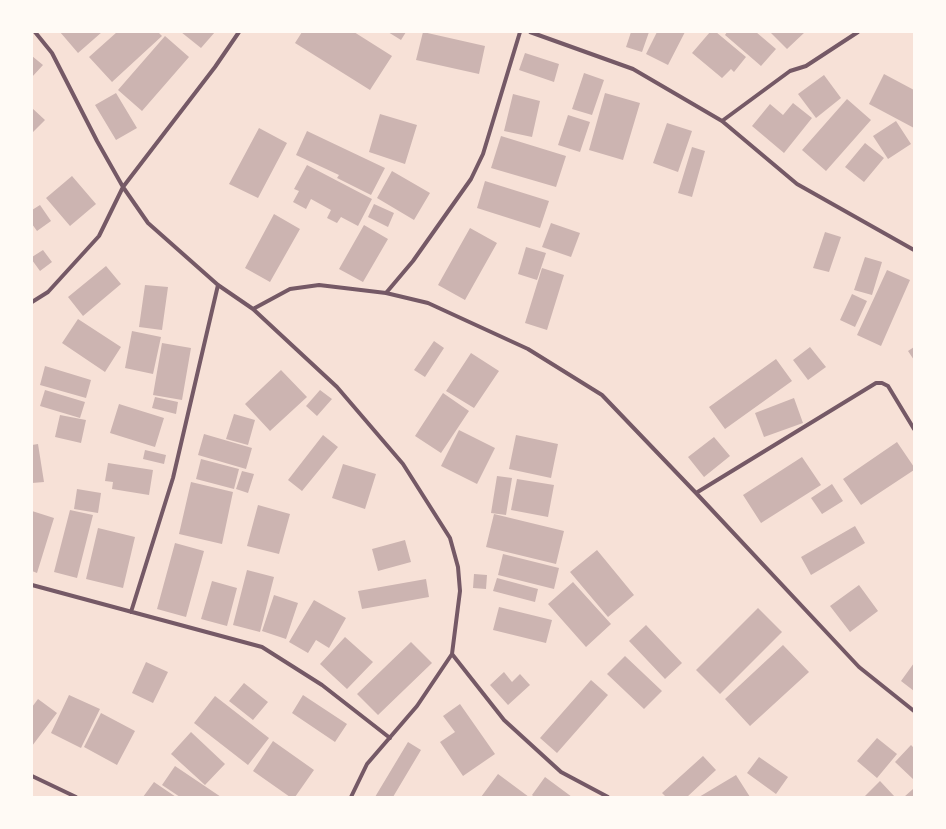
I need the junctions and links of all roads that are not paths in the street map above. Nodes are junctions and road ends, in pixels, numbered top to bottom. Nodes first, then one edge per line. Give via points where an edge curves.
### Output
1 (35, 32) edge
2 (239, 32) edge
3 (520, 32) edge
4 (530, 32) edge
5 (858, 32) edge
6 (722, 121) junction
7 (124, 187) junction
8 (914, 250) edge
9 (218, 285) junction
10 (386, 293) junction
11 (32, 302) edge
12 (253, 309) junction
13 (914, 428) edge
14 (696, 493) junction
15 (32, 585) edge
16 (131, 612) junction
17 (452, 654) junction
18 (914, 712) edge
19 (390, 738) junction
20 (32, 776) edge
21 (76, 797) edge
22 (351, 797) edge
23 (608, 797) edge

1 - 7 street via 52,53 97,141
2 - 7 street
3 - 10 street via 483,154 471,179 413,261
4 - 6 street via 633,70
5 - 6 street via 806,66 790,71
6 - 8 street via 797,184
7 - 9 street via 148,223
7 - 11 street via 100,236 48,292
9 - 12 street
9 - 16 street via 173,478
10 - 12 street via 319,285 290,289
10 - 14 street via 428,303 528,349 602,395
12 - 17 street via 337,387 403,464 450,538 458,568 460,591
13 - 14 street via 888,386 876,383
14 - 18 street via 859,666
15 - 16 street
16 - 19 street via 262,647 322,685
17 - 19 street via 417,706
17 - 23 street via 504,720 561,772
19 - 22 street via 367,764
20 - 21 street

